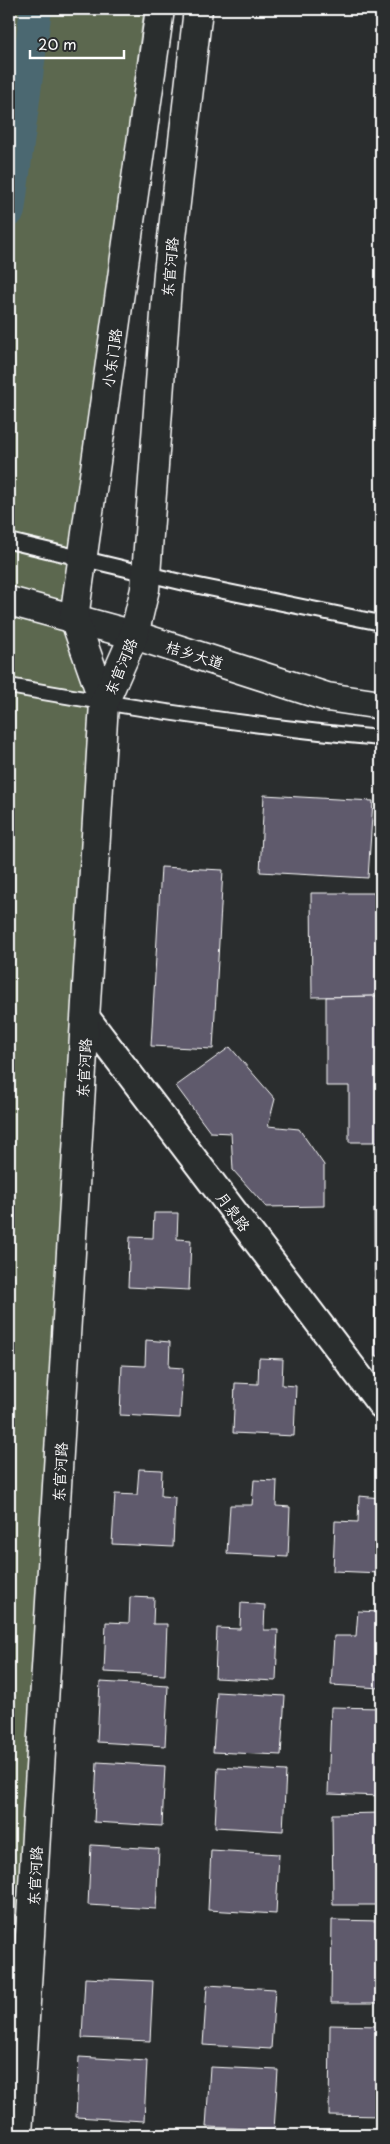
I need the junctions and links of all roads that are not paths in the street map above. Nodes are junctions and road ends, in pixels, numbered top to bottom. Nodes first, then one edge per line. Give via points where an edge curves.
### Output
1 (160, 9) edge
2 (198, 9) edge
3 (9, 541) edge
4 (82, 559) junction
5 (146, 574) junction
6 (9, 601) edge
7 (74, 618) junction
8 (381, 623) edge
9 (134, 635) junction
10 (9, 686) edge
11 (104, 703) junction
12 (381, 705) edge
13 (381, 738) edge
14 (86, 1018) junction
15 (381, 1406) edge
16 (18, 2135) edge

1 - 4 street, 小东门路
2 - 5 street, 东官河路 via 168,272
3 - 4 lane
4 - 5 lane
4 - 7 street, 小东门路
5 - 8 lane
5 - 9 street, 东官河路
6 - 7 street, 桔乡大道
7 - 9 street, 桔乡大道
7 - 11 street, 小东门路
9 - 11 street, 东官河路
9 - 12 street, 桔乡大道 via 327,697
10 - 11 lane
11 - 13 lane
11 - 14 street, 东官河路
14 - 15 street, 月泉路
14 - 16 street, 东官河路

